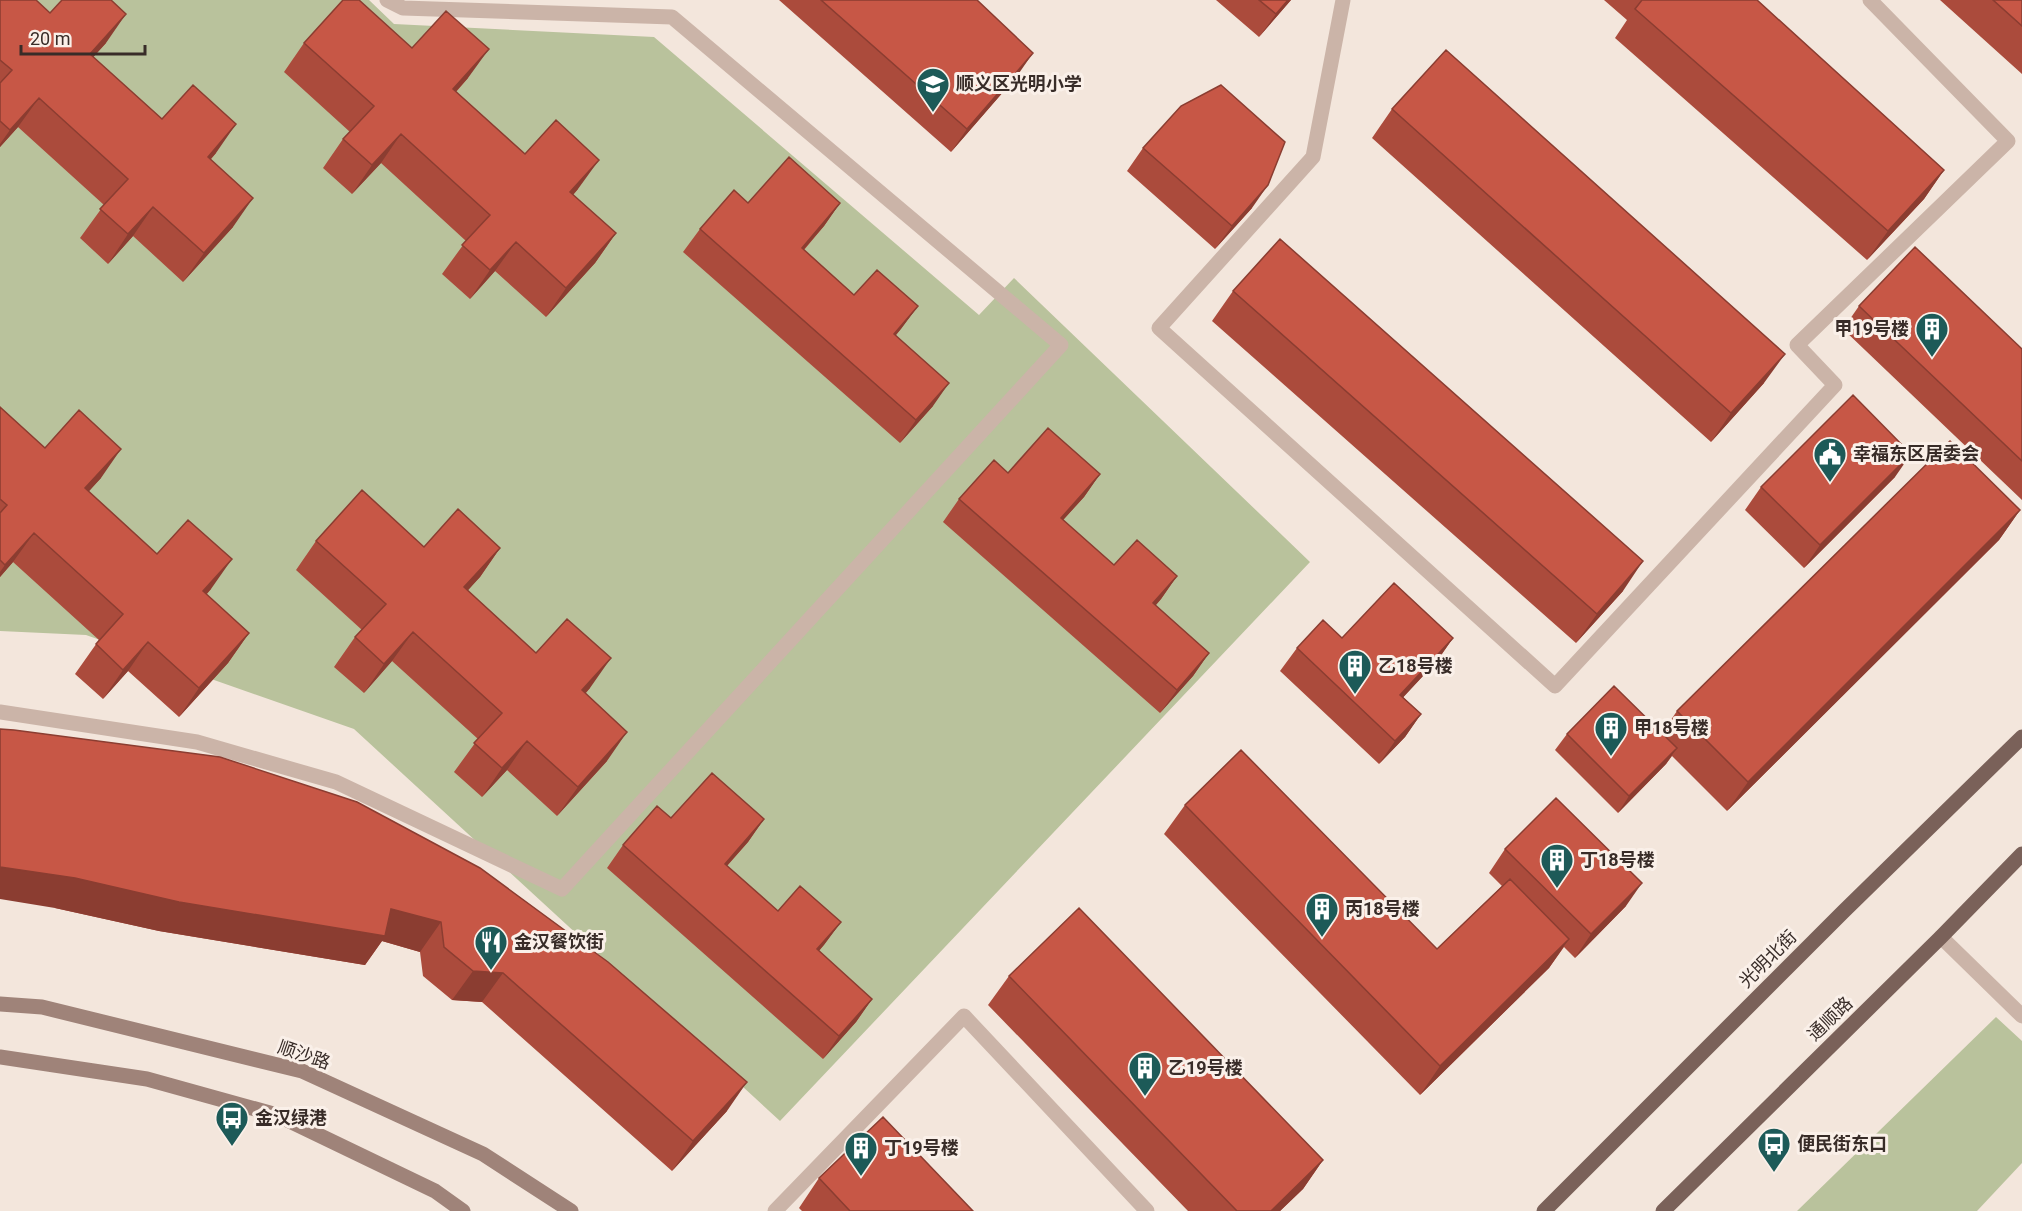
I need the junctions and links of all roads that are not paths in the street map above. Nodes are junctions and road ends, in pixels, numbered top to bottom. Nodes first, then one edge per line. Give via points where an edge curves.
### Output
1 (387, 0) edge
2 (1343, 0) edge
3 (1870, 0) edge
4 (0, 712) edge
5 (2022, 737) edge
6 (2022, 854) edge
7 (1941, 937) junction
8 (0, 1004) edge
9 (2022, 1016) edge
10 (0, 1057) edge
11 (463, 1211) edge
12 (571, 1211) edge
13 (775, 1211) edge
14 (1147, 1211) edge
15 (1544, 1211) edge
16 (1663, 1211) edge

1 - 4 street via 403,8 672,17 1061,345 562,889 336,782 197,742
2 - 3 street via 1313,157 1159,328 1555,687 1835,385 1797,345 2008,141
5 - 15 main road, 光明北街
6 - 7 main road, 通顺路
7 - 9 street
7 - 16 main road, 通顺路
8 - 12 main road, 顺沙路 via 42,1007 302,1071 483,1154
10 - 11 main road via 147,1079 276,1115 435,1191
13 - 14 street via 964,1016

